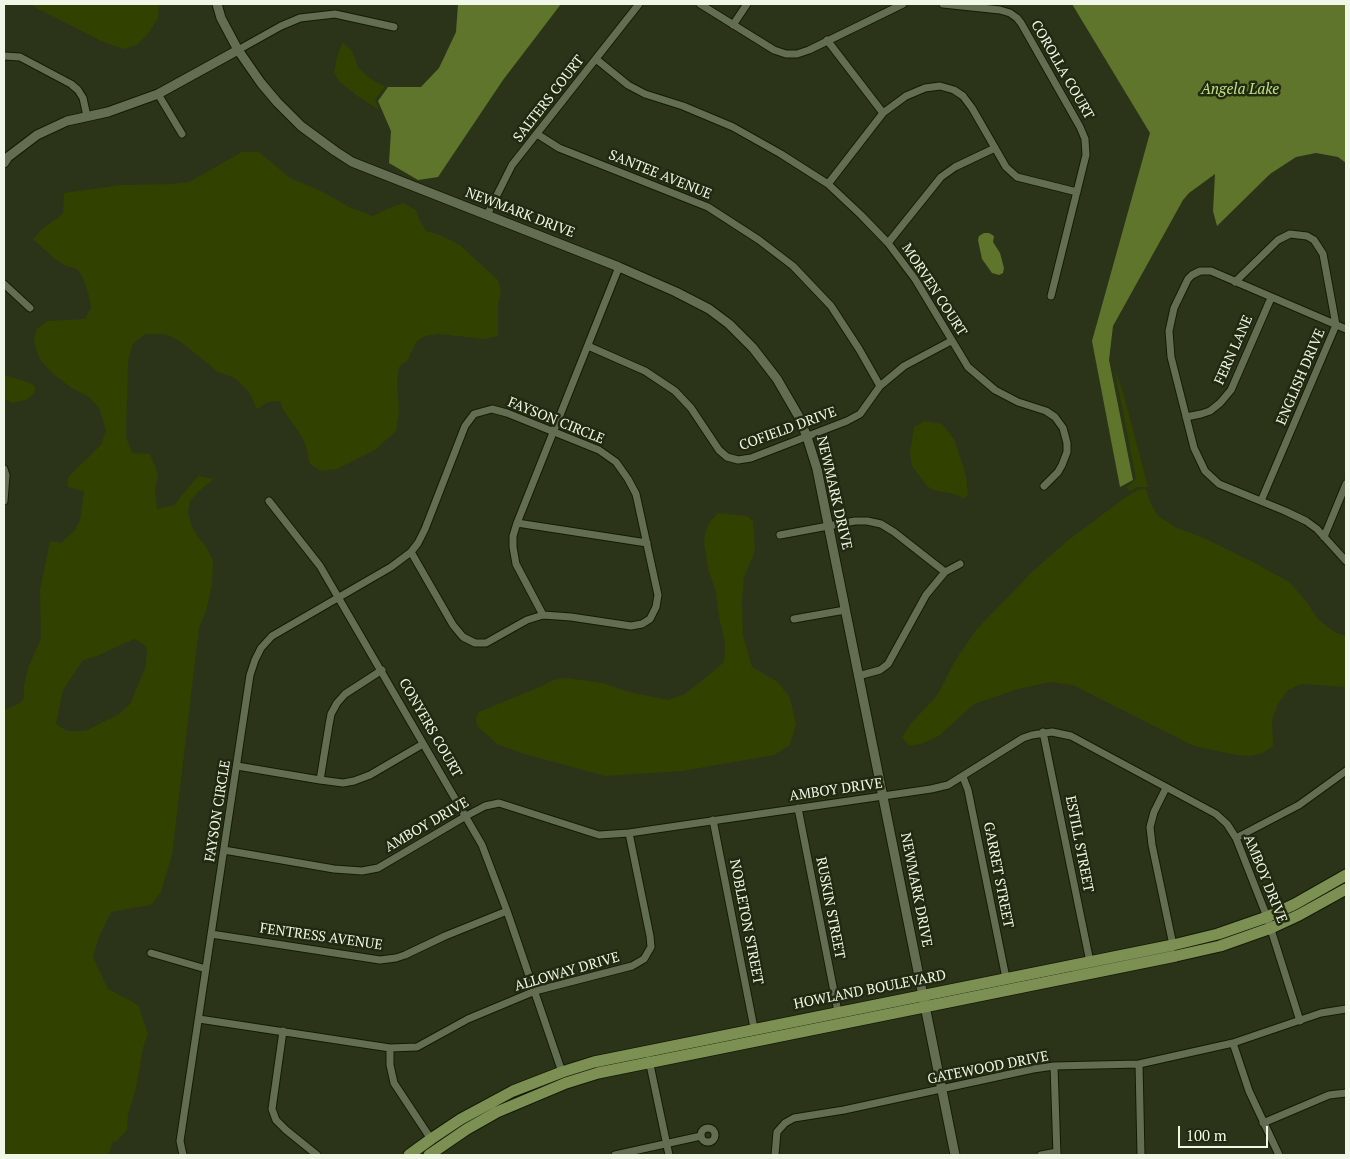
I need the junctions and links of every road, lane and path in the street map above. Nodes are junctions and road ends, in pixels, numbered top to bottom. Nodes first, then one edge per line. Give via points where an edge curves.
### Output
1 (217, 4) edge
2 (639, 4) edge
3 (700, 4) edge
4 (747, 4) edge
5 (902, 4) edge
6 (944, 4) edge
7 (733, 25) junction
8 (394, 27) dead end
9 (827, 40) junction
10 (238, 50) junction
11 (4, 56) edge
12 (596, 59) junction
13 (158, 94) junction
14 (883, 113) junction
15 (87, 116) junction
16 (182, 134) dead end
17 (537, 134) junction
18 (995, 148) junction
19 (4, 163) edge
20 (828, 184) junction
21 (1077, 192) junction
22 (487, 215) junction
23 (888, 243) junction
24 (619, 267) junction
25 (1235, 282) junction
26 (4, 284) edge
27 (1051, 296) dead end
28 (1271, 298) junction
29 (30, 308) dead end
30 (1336, 325) junction
31 (1346, 330) edge
32 (951, 341) junction
33 (588, 346) junction
34 (880, 386) junction
35 (1186, 417) junction
36 (553, 432) junction
37 (807, 437) junction
38 (4, 469) edge
39 (1346, 484) edge
40 (1044, 486) dead end
41 (4, 501) edge
42 (269, 501) dead end
43 (1261, 501) junction
44 (517, 523) junction
45 (829, 525) junction
46 (780, 535) dead end
47 (1324, 537) junction
48 (647, 544) junction
49 (411, 552) junction
50 (1346, 561) edge
51 (960, 564) dead end
52 (945, 572) junction
53 (339, 597) junction
54 (846, 610) junction
55 (544, 615) junction
56 (794, 619) dead end
57 (382, 670) junction
58 (858, 676) junction
59 (1044, 732) junction
60 (423, 744) junction
61 (237, 766) junction
62 (1346, 771) edge
63 (963, 777) junction
64 (320, 780) junction
65 (1166, 788) junction
66 (883, 796) junction
67 (798, 808) junction
68 (466, 816) junction
69 (713, 820) junction
70 (629, 833) junction
71 (1236, 838) junction
72 (224, 850) junction
73 (1346, 875) edge
74 (1346, 889) edge
75 (507, 911) junction
76 (1267, 916) junction
77 (1271, 928) junction
78 (211, 934) junction
79 (1173, 945) junction
80 (151, 953) dead end
81 (1090, 962) junction
82 (206, 969) junction
83 (1006, 978) junction
84 (535, 991) junction
85 (924, 1001) junction
86 (1346, 1010) edge
87 (838, 1012) junction
88 (199, 1019) junction
89 (1300, 1021) junction
90 (754, 1028) junction
91 (283, 1031) junction
92 (1232, 1043) junction
93 (390, 1048) junction
94 (648, 1056) junction
95 (1139, 1064) junction
96 (1054, 1066) junction
97 (562, 1072) junction
98 (942, 1090) junction
99 (1346, 1093) edge
100 (1263, 1124) junction
101 (701, 1136) dead end
102 (431, 1138) junction
103 (666, 1144) junction
104 (1057, 1154) edge
105 (183, 1155) edge
106 (317, 1155) edge
107 (410, 1155) edge
108 (429, 1155) edge
109 (615, 1155) edge
110 (668, 1155) edge
111 (775, 1155) edge
112 (956, 1155) edge
113 (1041, 1155) edge
114 (1142, 1155) edge
115 (1279, 1155) edge

1 - 10 street, NEWMARK DRIVE
2 - 12 street, SALTERS COURT
3 - 7 street
4 - 7 street
5 - 9 street
6 - 21 street, COROLLA COURT via 1000,10 1010,13 1021,23 1085,139 1086,155
7 - 9 street via 786,54 797,54
8 - 10 street via 335,14 300,18
9 - 14 street
10 - 13 street
10 - 22 street, NEWMARK DRIVE via 277,102 301,126 335,151 352,162
11 - 15 street via 20,56 71,84 83,98
12 - 17 street, SALTERS COURT
12 - 20 street, MORVEN COURT via 644,94 732,126
13 - 15 street
13 - 16 street
14 - 18 street via 906,96 925,88 940,86 954,90 972,108
14 - 20 street
15 - 19 street via 37,135
17 - 22 street, SALTERS COURT via 512,166
17 - 34 street, SANTEE AVENUE via 559,148 708,207 759,240 793,266 831,306
18 - 21 street via 1006,167 1017,177
18 - 23 street via 941,177
20 - 23 street, MORVEN COURT
21 - 27 street, COROLLA COURT
22 - 24 street, NEWMARK DRIVE
23 - 32 street, MORVEN COURT via 915,278
24 - 33 street
24 - 37 street, NEWMARK DRIVE via 709,309 728,324 753,348 777,380
25 - 28 street
25 - 30 street, ENGLISH DRIVE via 1278,240 1290,234 1307,236 1314,240 1323,254
25 - 35 street via 1211,271 1192,275 1174,308 1169,331 1170,357
26 - 29 street
28 - 30 street
28 - 35 street, FERN LANE via 1231,390 1220,404 1210,410
30 - 31 street
30 - 43 street, ENGLISH DRIVE
32 - 34 street, COFIELD DRIVE via 904,366
32 - 40 street, MORVEN COURT via 968,367 983,381 1018,402 1046,411 1063,428 1067,452 1062,465
33 - 36 street
33 - 37 street, COFIELD DRIVE via 645,371 674,391 691,408 727,457 738,460 751,458
34 - 37 street, COFIELD DRIVE via 860,414
35 - 43 street via 1194,448 1205,471 1219,484
36 - 44 street
36 - 48 street, FAYSON CIRCLE via 600,450 616,462 636,494
36 - 49 street, FAYSON CIRCLE via 492,409 474,414 465,426 425,529
37 - 45 street, NEWMARK DRIVE
38 - 41 street
39 - 47 street
42 - 53 street, CONYERS COURT via 320,566
43 - 47 street via 1306,521
44 - 48 street
44 - 55 street via 513,542 516,564
45 - 46 street
45 - 52 street via 855,521 881,524
45 - 54 street, NEWMARK DRIVE
47 - 50 street
48 - 55 street, FAYSON CIRCLE via 658,595 656,608 642,624 631,626
49 - 53 street, FAYSON CIRCLE
49 - 55 street, FAYSON CIRCLE via 462,637 475,643 486,643 527,620
51 - 52 street
52 - 58 street via 926,595 888,664 880,670
53 - 57 street, CONYERS COURT
53 - 61 street, FAYSON CIRCLE via 272,636 261,648 250,675
54 - 56 street
54 - 58 street, NEWMARK DRIVE
57 - 60 street, CONYERS COURT
57 - 64 street via 345,694 337,703 331,714
58 - 66 street, NEWMARK DRIVE
59 - 63 street, AMBOY DRIVE via 1023,738
59 - 65 street, AMBOY DRIVE via 1070,736
59 - 81 street, ESTILL STREET
60 - 64 street via 354,782
60 - 68 street, CONYERS COURT
61 - 64 street
61 - 72 street, FAYSON CIRCLE
62 - 71 street via 1299,805
63 - 66 street, AMBOY DRIVE via 948,785
63 - 83 street, GARRET STREET
65 - 71 street, AMBOY DRIVE via 1216,814
65 - 79 street via 1150,827
66 - 67 street, AMBOY DRIVE
66 - 85 street, NEWMARK DRIVE
67 - 69 street, AMBOY DRIVE
67 - 87 street, RUSKIN STREET
68 - 70 street, AMBOY DRIVE via 499,803 599,835
68 - 72 street, AMBOY DRIVE via 378,868 362,871
68 - 75 street, CONYERS COURT via 482,845
69 - 70 street, AMBOY DRIVE
69 - 90 street, NOBLETON STREET
70 - 84 street, ALLOWAY DRIVE via 650,936 651,947 644,959 632,966
71 - 76 street, AMBOY DRIVE
72 - 78 street, FAYSON CIRCLE
73 - 76 main road, HOWLAND BOULEVARD via 1325,889
74 - 77 main road, HOWLAND BOULEVARD
75 - 78 street, FENTRESS AVENUE via 405,955 380,960
75 - 84 street, CONYERS COURT
76 - 77 street, AMBOY DRIVE
76 - 79 main road, HOWLAND BOULEVARD via 1231,930
77 - 85 main road, HOWLAND BOULEVARD via 1220,946 1176,956
77 - 89 street, AMBOY DRIVE
78 - 82 street, FAYSON CIRCLE
79 - 81 main road, HOWLAND BOULEVARD
80 - 82 street
81 - 83 main road, HOWLAND BOULEVARD
82 - 88 street, FAYSON CIRCLE
83 - 85 main road, HOWLAND BOULEVARD
84 - 93 street, ALLOWAY DRIVE via 468,1018 417,1047
84 - 97 street, CONYERS COURT
85 - 87 main road, HOWLAND BOULEVARD
85 - 94 main road, HOWLAND BOULEVARD
85 - 98 street, NEWMARK DRIVE
86 - 89 street, GATEWOOD DRIVE via 1322,1013
87 - 90 main road, HOWLAND BOULEVARD
88 - 91 street, ALLOWAY DRIVE
88 - 105 street, FAYSON CIRCLE via 180,1141
89 - 92 street, GATEWOOD DRIVE
90 - 94 main road, HOWLAND BOULEVARD
91 - 93 street, ALLOWAY DRIVE
91 - 106 street via 272,1109 276,1120
92 - 95 street, GATEWOOD DRIVE
92 - 100 street
93 - 102 street via 394,1083
94 - 97 main road, HOWLAND BOULEVARD via 594,1062
94 - 103 street
94 - 108 main road, HOWLAND BOULEVARD via 518,1102 467,1129
95 - 96 street, GATEWOOD DRIVE
95 - 114 street
96 - 98 street, GATEWOOD DRIVE
96 - 104 street
97 - 102 main road, HOWLAND BOULEVARD via 513,1091
98 - 111 street, GATEWOOD DRIVE via 794,1118 777,1132
98 - 112 street, NEWMARK DRIVE
99 - 100 street via 1329,1095
100 - 115 street
101 - 103 street
102 - 107 main road, HOWLAND BOULEVARD
103 - 109 street
103 - 110 street
104 - 113 street

